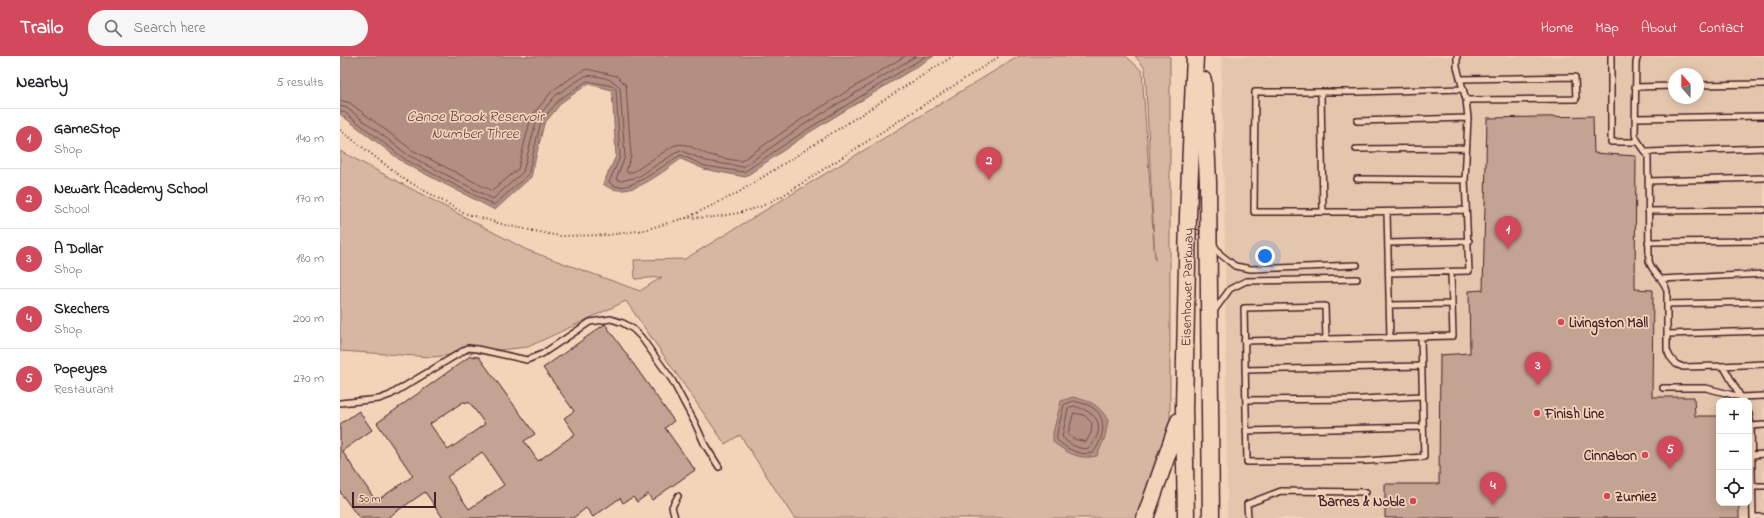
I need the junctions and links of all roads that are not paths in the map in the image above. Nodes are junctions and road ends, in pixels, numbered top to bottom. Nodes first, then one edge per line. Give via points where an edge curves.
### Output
1 (1195, 56) edge
2 (1202, 56) edge
3 (1457, 56) edge
4 (1610, 56) edge
5 (1638, 56) edge
6 (1461, 79) junction
7 (1764, 84) edge
8 (1704, 85) edge
9 (1668, 86) edge
10 (1635, 87) junction
11 (1463, 89) junction
12 (1321, 92) junction
13 (1466, 100) junction
14 (1764, 116) edge
15 (1468, 118) junction
16 (1635, 118) junction
17 (1357, 121) dead end
18 (1637, 142) junction
19 (1466, 148) junction
20 (1764, 148) edge
21 (1356, 149) dead end
22 (1647, 152) junction
23 (1764, 178) edge
24 (1357, 179) dead end
25 (1465, 180) junction
26 (1648, 181) junction
27 (1466, 210) junction
28 (1764, 210) edge
29 (1648, 211) junction
30 (1323, 212) junction
31 (1388, 212) junction
32 (1209, 238) junction
33 (1469, 241) junction
34 (1764, 241) edge
35 (1648, 242) junction
36 (1388, 243) junction
37 (1357, 265) dead end
38 (1451, 272) junction
39 (1389, 273) junction
40 (1764, 274) edge
41 (1357, 279) dead end
42 (1661, 279) junction
43 (1764, 302) edge
44 (1452, 304) junction
45 (1667, 304) junction
46 (1390, 305) junction
47 (1209, 318) junction
48 (1764, 331) edge
49 (1667, 334) junction
50 (1390, 337) junction
51 (1421, 337) junction
52 (1326, 339) junction
53 (1244, 341) junction
54 (1764, 364) edge
55 (1422, 366) junction
56 (1721, 366) junction
57 (1245, 370) junction
58 (1663, 388) dead end
59 (1422, 396) junction
60 (1764, 396) edge
61 (1739, 398) edge
62 (1741, 398) edge
63 (1749, 398) edge
64 (1246, 400) junction
65 (340, 403) edge
66 (1184, 408) junction
67 (1764, 425) edge
68 (1752, 426) edge
69 (1423, 427) junction
70 (1246, 431) junction
71 (1764, 454) edge
72 (1752, 455) edge
73 (719, 468) dead end
74 (1752, 486) joint
75 (1764, 486) edge
76 (1366, 492) dead end
77 (678, 496) dead end
78 (1764, 517) edge
79 (675, 518) edge
80 (1145, 518) edge
81 (1186, 518) edge
82 (1211, 518) edge
83 (1248, 518) edge
84 (1753, 518) edge

1 - 66 main road, Eisenhower Parkway
2 - 32 main road, Eisenhower Parkway
3 - 6 lane
4 - 18 lane via 1611,142
5 - 10 lane
6 - 11 lane
6 - 13 lane via 1575,77 1576,99
7 - 8 lane
9 - 10 lane
10 - 16 lane
11 - 12 lane
11 - 13 lane
12 - 30 lane
12 - 30 lane via 1255,92 1254,212
13 - 15 lane
14 - 16 lane
15 - 17 lane
15 - 19 lane
16 - 18 lane
18 - 22 lane
19 - 21 lane
19 - 25 lane
20 - 22 lane
22 - 26 lane
23 - 26 lane
24 - 25 lane
25 - 27 lane
26 - 29 lane
27 - 31 lane
27 - 33 lane
28 - 29 lane
29 - 35 lane
30 - 31 lane
31 - 36 lane
32 - 37 lane via 1220,254 1234,266 1251,269
32 - 47 main road, Eisenhower Parkway
33 - 36 lane
33 - 38 lane via 1469,271
34 - 35 lane
35 - 42 lane via 1648,261
36 - 39 lane
38 - 39 lane
38 - 44 lane
39 - 46 lane
40 - 42 lane
41 - 47 lane via 1246,281 1230,290
42 - 45 lane via 1666,284
43 - 45 lane
44 - 46 lane
44 - 51 lane via 1452,336
45 - 49 lane
46 - 50 lane
47 - 82 main road, Eisenhower Parkway
48 - 49 lane
49 - 56 lane via 1667,350 1676,364 1683,367
50 - 51 lane
50 - 52 lane
51 - 55 lane
52 - 53 lane
52 - 53 lane via 1325,306 1244,308
53 - 57 lane
54 - 56 lane
55 - 57 lane
55 - 59 lane
56 - 62 lane
57 - 64 lane
58 - 61 lane via 1706,388
59 - 64 lane
59 - 69 lane
60 - 63 lane
64 - 70 lane
65 - 73 lane via 378,399 390,395 468,348 526,360 542,354 590,322 611,319 634,329 672,380
66 - 80 main road
66 - 81 main road, Eisenhower Parkway
67 - 68 lane
69 - 70 lane
69 - 70 lane via 1424,457 1366,460 1247,462
71 - 72 lane
74 - 75 lane
74 - 84 lane
76 - 83 lane via 1282,491 1247,504
77 - 79 lane via 672,507
78 - 84 lane

